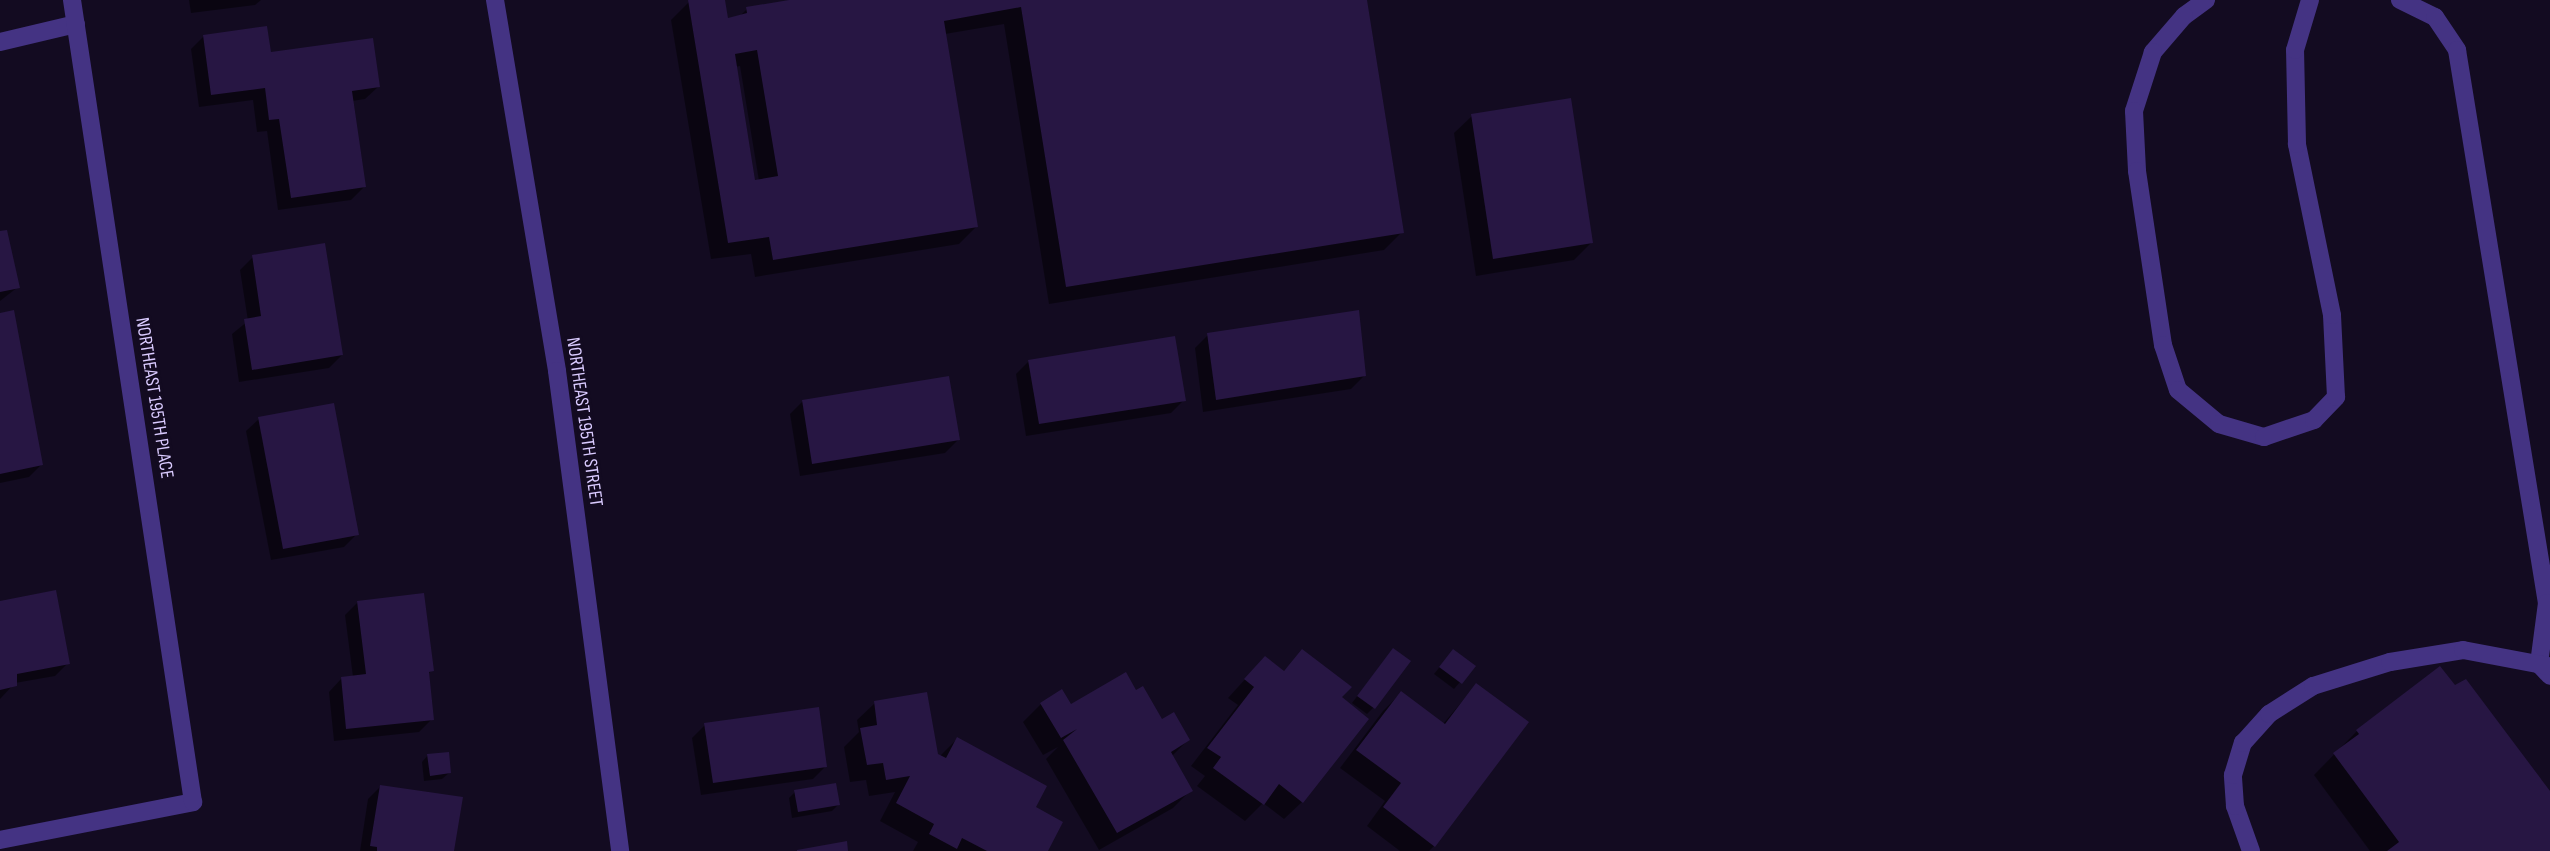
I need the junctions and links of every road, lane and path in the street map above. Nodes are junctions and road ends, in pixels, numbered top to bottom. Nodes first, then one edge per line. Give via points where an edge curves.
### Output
1 (72, 0) edge
2 (495, 0) edge
3 (2206, 0) edge
4 (2310, 0) edge
5 (2400, 0) edge
6 (76, 24) junction
7 (0, 42) edge
8 (2546, 669) edge
9 (0, 840) edge
10 (620, 851) edge
11 (2251, 851) edge

1 - 6 street, NORTHEAST 195TH PLACE
2 - 10 street, NORTHEAST 195TH STREET via 557,371
3 - 4 street via 2184,16 2152,52 2134,111 2137,171 2163,345 2178,390 2219,424 2264,437 2314,420 2336,397 2332,315 2297,144 2295,50
5 - 8 street via 2435,17 2457,50 2547,603
6 - 7 street
6 - 9 street, NORTHEAST 195TH PLACE via 194,802
8 - 11 street via 2463,650 2389,662 2313,686 2269,714 2244,743 2234,775 2235,806

